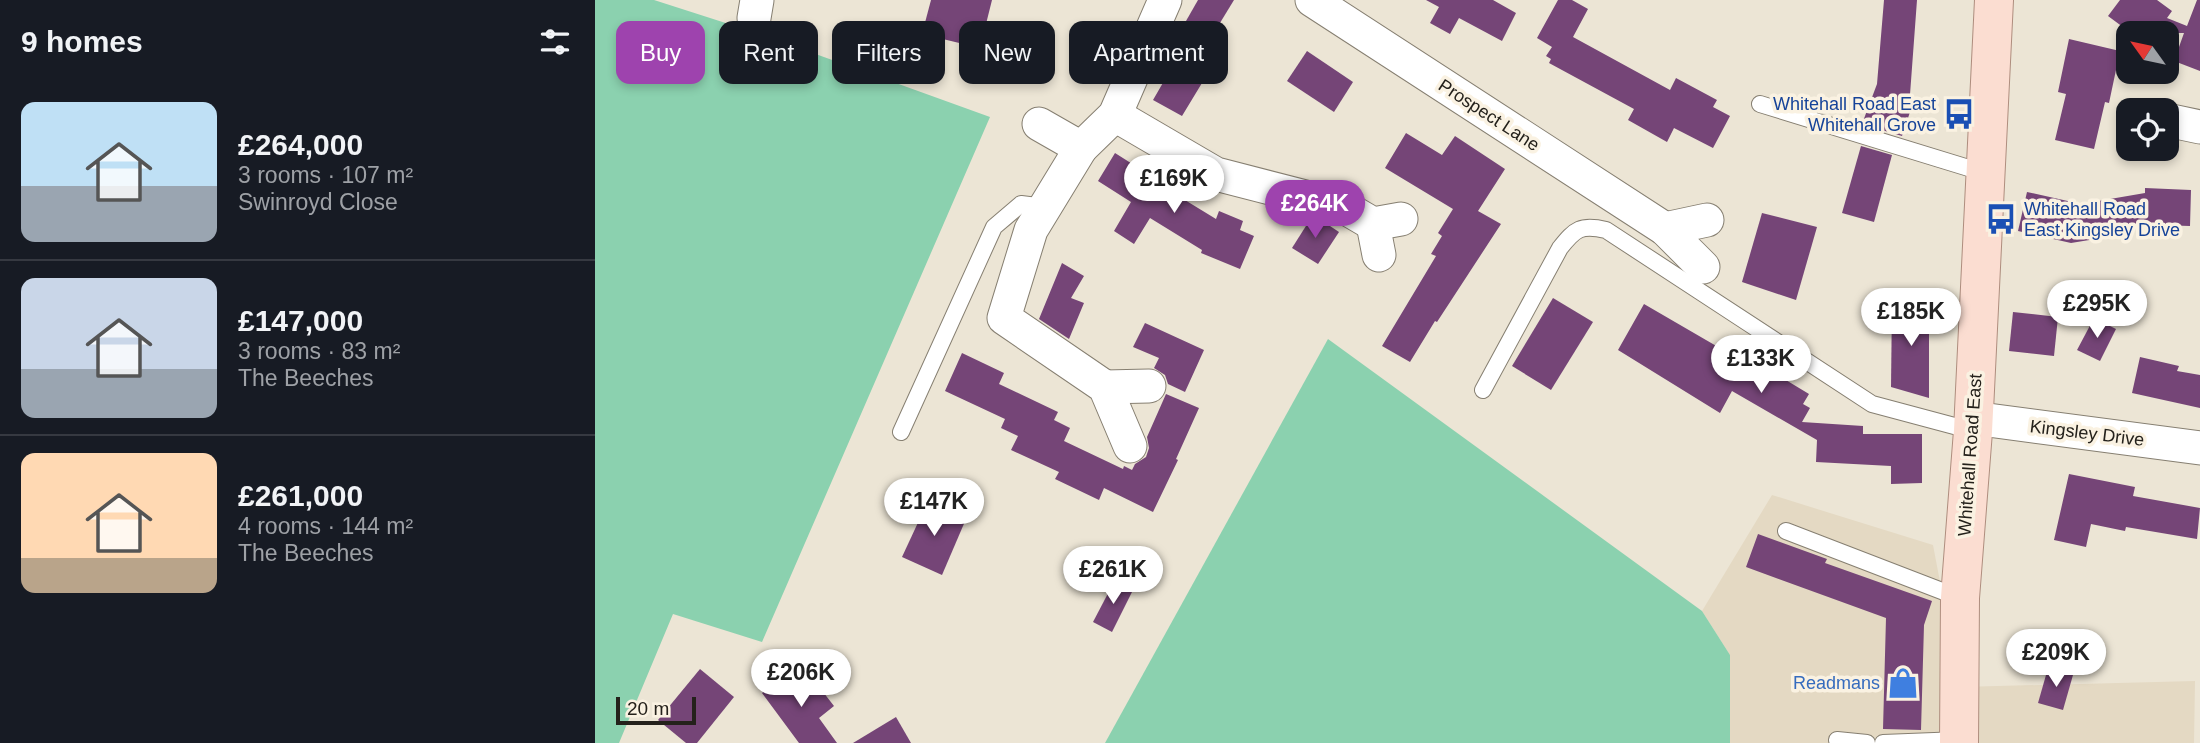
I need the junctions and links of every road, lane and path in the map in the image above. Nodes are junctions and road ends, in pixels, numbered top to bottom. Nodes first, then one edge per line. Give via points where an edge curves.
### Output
1 (1165, 0) edge
2 (1312, 0) edge
3 (1994, 0) edge
4 (1760, 104) dead end
5 (1115, 115) junction
6 (2179, 123) edge
7 (1039, 124) dead end
8 (2200, 127) edge
9 (1081, 148) junction
10 (1985, 173) junction
11 (1045, 207) junction
12 (1707, 220) dead end
13 (1665, 229) junction
14 (1384, 233) dead end
15 (1703, 267) dead end
16 (1149, 386) dead end
17 (1105, 387) junction
18 (1483, 390) dead end
19 (1973, 425) junction
20 (901, 432) dead end
21 (1130, 446) dead end
22 (2200, 448) edge
23 (1786, 531) dead end
24 (1959, 598) junction
25 (1837, 740) dead end
26 (1959, 741) edge
27 (1867, 743) edge
28 (1883, 743) edge

1 - 5 street
2 - 13 street, Prospect Lane
3 - 10 main road, Whitehall Road East
4 - 10 lane
5 - 9 street
5 - 14 street via 1216,174 1344,207
6 - 8 street
7 - 9 street
9 - 11 street
10 - 19 main road, Whitehall Road East
11 - 17 street via 1031,230 1005,317
11 - 20 lane via 1021,204 994,227
12 - 13 street
13 - 15 street, Prospect Lane
16 - 17 street
17 - 21 street
18 - 19 lane via 1560,248 1573,232 1590,226 1606,230 1871,404
19 - 22 street, Kingsley Drive
19 - 24 main road, Whitehall Road East
23 - 24 lane
24 - 26 main road, Whitehall Road East
25 - 27 lane
26 - 28 lane

